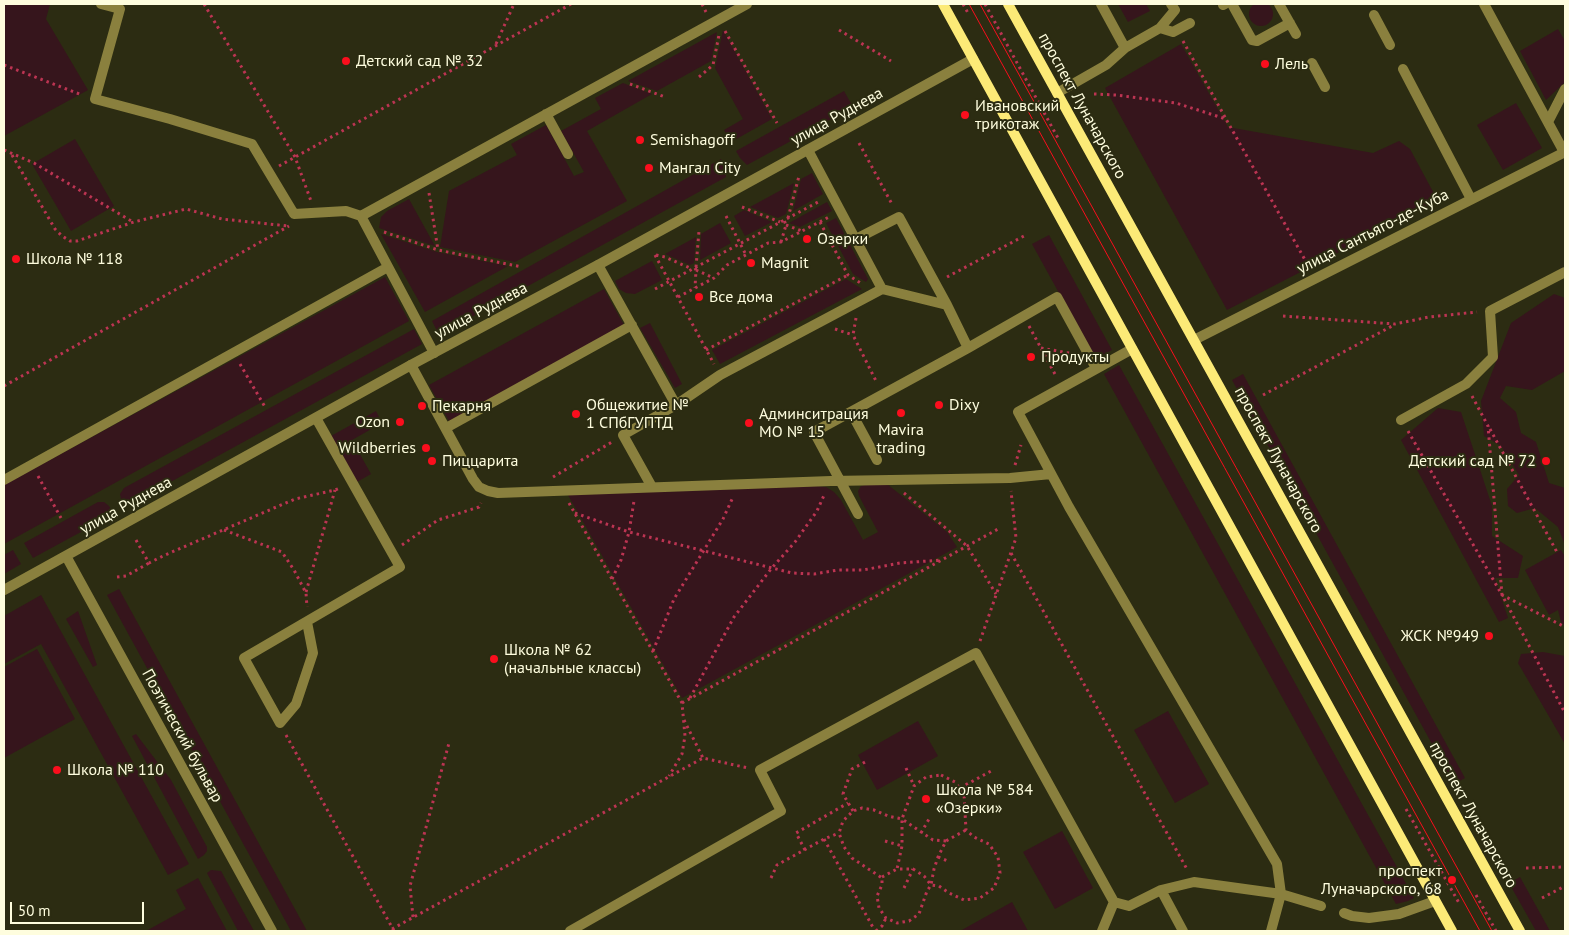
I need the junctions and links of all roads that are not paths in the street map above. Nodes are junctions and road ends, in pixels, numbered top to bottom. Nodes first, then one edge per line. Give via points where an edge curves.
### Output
1 (101, 4) edge
2 (745, 4) edge
3 (943, 4) edge
4 (1008, 4) edge
5 (1101, 4) edge
6 (1171, 4) edge
7 (1227, 4) edge
8 (1280, 4) edge
9 (1484, 4) edge
10 (1374, 15) dead end
11 (1190, 23) dead end
12 (1290, 23) junction
13 (1160, 28) junction
14 (1296, 34) dead end
15 (1390, 45) dead end
16 (1125, 48) junction
17 (973, 59) junction
18 (1312, 63) dead end
19 (1403, 70) dead end
20 (1325, 87) dead end
21 (1565, 89) edge
22 (1057, 93) junction
23 (546, 114) junction
24 (1548, 122) junction
25 (808, 150) junction
26 (1565, 152) edge
27 (568, 154) dead end
28 (1471, 200) junction
29 (361, 216) junction
30 (856, 239) junction
31 (598, 265) junction
32 (388, 267) junction
33 (1565, 272) edge
34 (882, 289) junction
35 (946, 305) junction
36 (632, 325) junction
37 (1194, 340) junction
38 (968, 348) junction
39 (1132, 349) junction
40 (434, 353) junction
41 (411, 365) junction
42 (1096, 368) junction
43 (676, 405) junction
44 (851, 412) junction
45 (316, 418) junction
46 (1401, 420) road end
47 (446, 428) junction
48 (877, 460) dead end
49 (1051, 474) junction
50 (4, 480) edge
51 (836, 480) junction
52 (652, 487) junction
53 (858, 514) dead end
54 (66, 556) junction
55 (4, 590) edge
56 (307, 622) junction
57 (1160, 890) junction
58 (1281, 894) junction
59 (1435, 901) junction
60 (1114, 902) junction
61 (1321, 906) dead end
62 (1344, 913) dead end
63 (272, 931) edge
64 (570, 931) edge
65 (1102, 931) edge
66 (1183, 931) edge
67 (1271, 931) edge
68 (1452, 931) edge
69 (1520, 931) edge

1 - 29 street via 120,9 95,99 252,144 294,214 346,211
2 - 23 street
3 - 17 main road
4 - 22 main road, проспект Луначарского
5 - 16 street
6 - 13 street via 1175,10
7 - 12 street via 1252,40 1257,41
8 - 12 street
9 - 24 street
10 - 15 street
11 - 13 street via 1173,32
12 - 14 street
13 - 16 street
16 - 22 street via 1106,65
17 - 25 street, улица Руднева
17 - 39 main road
18 - 20 street
19 - 28 street
21 - 24 street
22 - 37 main road, проспект Луначарского
23 - 27 street
23 - 29 street
24 - 26 street
25 - 30 street
25 - 31 street, улица Руднева
26 - 28 street, улица Сантьяго-де-Куба
28 - 37 street, улица Сантьяго-де-Куба
29 - 32 street
30 - 34 street
30 - 35 street via 899,217
31 - 36 street
31 - 40 street, улица Руднева
32 - 40 street
32 - 50 street
33 - 46 street via 1490,311 1493,357 1466,384
34 - 35 street
34 - 43 street via 720,375
35 - 38 street
36 - 43 street
36 - 47 street
37 - 69 main road, проспект Луначарского
38 - 42 street via 1056,296
38 - 44 street
39 - 42 street
39 - 59 main road
40 - 41 street, улица Руднева
41 - 45 street, улица Руднева
41 - 47 street
42 - 49 street via 1018,412
43 - 52 street via 624,435
44 - 48 street
44 - 51 street via 814,432
45 - 54 street, улица Руднева
45 - 56 street via 400,568
47 - 52 street via 473,479 488,492
49 - 51 street via 1010,478
49 - 58 street via 1277,864
51 - 52 street
51 - 53 street
54 - 55 street, улица Руднева
54 - 63 street, Поэтический бульвар
56 - 56 street via 244,658 280,723 296,704 313,653
57 - 58 street via 1194,882
57 - 60 street via 1129,906
57 - 66 street
58 - 61 street
58 - 67 street
59 - 62 street via 1399,914 1369,918
59 - 68 main road
60 - 64 street via 976,653 760,770 780,811
60 - 65 street

